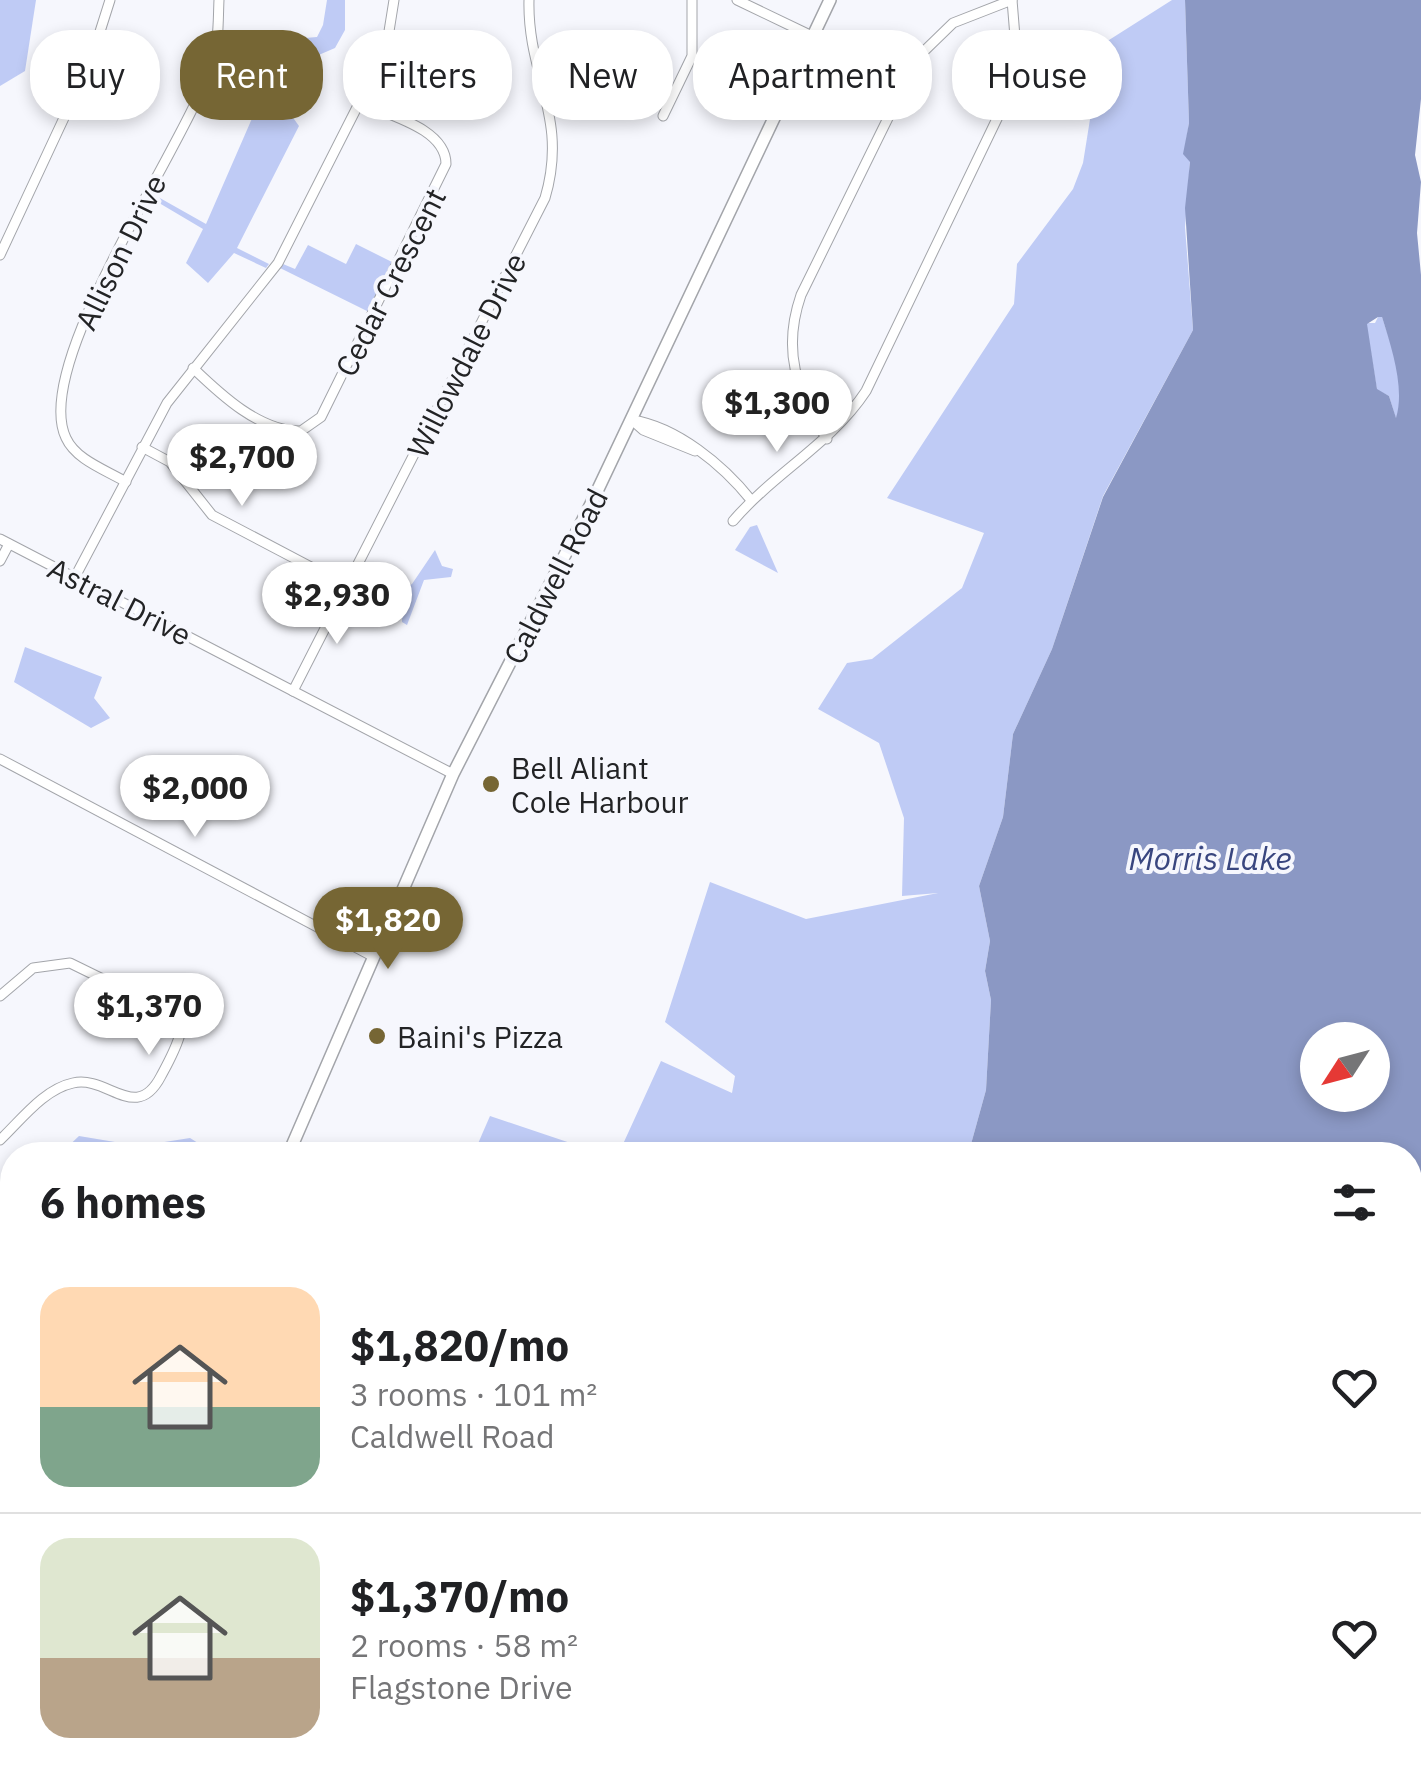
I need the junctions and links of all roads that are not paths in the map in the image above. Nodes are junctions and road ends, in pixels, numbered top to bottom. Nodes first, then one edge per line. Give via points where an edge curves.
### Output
1 (110, 0) edge
2 (219, 0) edge
3 (394, 0) edge
4 (528, 0) edge
5 (692, 0) edge
6 (737, 0) edge
7 (830, 0) edge
8 (1012, 0) edge
9 (390, 30) edge
10 (800, 30) edge
11 (815, 30) edge
12 (673, 95) edge
13 (351, 120) edge
14 (397, 120) edge
15 (773, 120) edge
16 (0, 255) edge
17 (193, 368) junction
18 (632, 420) junction
19 (826, 439) junction
20 (142, 447) junction
21 (126, 482) junction
22 (751, 500) junction
23 (733, 521) dead end
24 (4, 541) edge
25 (0, 561) edge
26 (75, 577) junction
27 (347, 586) junction
28 (292, 691) junction
29 (0, 758) edge
30 (454, 774) junction
31 (372, 956) junction
32 (0, 996) edge
33 (0, 1140) edge
34 (293, 1142) edge
35 (0, 1489) edge
36 (0, 1528) edge

1 - 16 street via 91,60
2 - 21 street, Allison Drive via 213,61 94,298 62,403 67,441
3 - 9 street
4 - 27 street, Willowdale Drive via 530,42 555,134 546,198
5 - 12 street via 692,56
6 - 10 street
7 - 11 street, Caldwell Road
8 - 19 street via 1016,49 1000,117 866,391
8 - 19 street via 953,23 918,58 800,295 791,332 794,374
13 - 17 street via 278,263
14 - 17 street, Cedar Crescent via 437,139 446,164 321,417 300,431 274,426
15 - 18 street, Caldwell Road
17 - 20 street
18 - 22 street via 696,451
18 - 30 street, Caldwell Road
19 - 22 street
20 - 21 street
20 - 27 street via 174,466 212,515
21 - 26 street
22 - 23 street
24 - 25 street
24 - 26 street, Astral Drive
26 - 28 street, Astral Drive
27 - 28 street, Willowdale Drive
28 - 30 street, Astral Drive
29 - 31 street
30 - 31 street, Caldwell Road
31 - 34 street, Caldwell Road
32 - 33 street via 33,968 70,963 168,1011 180,1034 147,1095 132,1098 91,1082 68,1084
35 - 36 street

